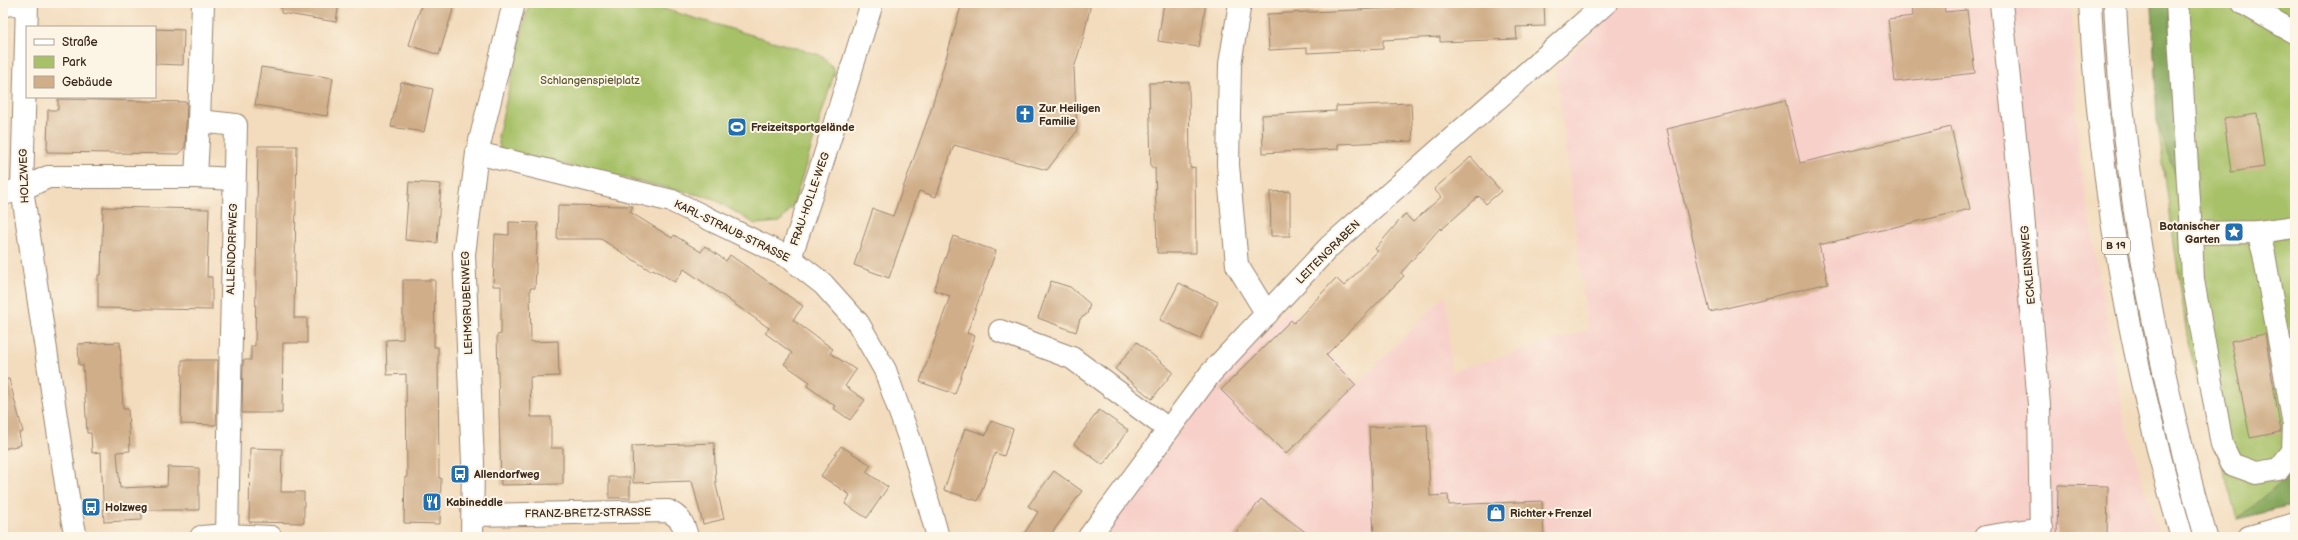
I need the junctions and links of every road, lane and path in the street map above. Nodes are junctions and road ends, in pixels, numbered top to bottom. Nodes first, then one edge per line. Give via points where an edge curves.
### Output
1 (27, 3) edge
2 (203, 3) edge
3 (514, 3) edge
4 (872, 3) edge
5 (1240, 3) edge
6 (1606, 3) edge
7 (2001, 3) edge
8 (2090, 3) edge
9 (2115, 3) edge
10 (2177, 3) edge
11 (2243, 3) edge
12 (3, 5) edge
13 (2295, 33) edge
14 (199, 121) junction
15 (477, 153) junction
16 (196, 177) junction
17 (234, 179) junction
18 (12, 192) edge
19 (2295, 228) edge
20 (2258, 232) junction
21 (2191, 233) junction
22 (790, 258) junction
23 (1267, 314) junction
24 (1000, 331) dead end
25 (1168, 429) junction
26 (474, 515) junction
27 (2295, 524) edge
28 (2041, 532) edge
29 (227, 535) junction
30 (76, 537) edge
31 (201, 537) edge
32 (270, 537) edge
33 (472, 537) edge
34 (687, 537) edge
35 (938, 537) edge
36 (1089, 537) edge
37 (1985, 537) edge
38 (2182, 537) edge
39 (2206, 537) edge
40 (2249, 537) edge

1 - 12 street, HOLZWEG
1 - 18 street, HOLZWEG
2 - 14 street
3 - 15 street, LEHMGRUBENWEG
4 - 22 street, FRAU-HOLLE-WEG
5 - 23 street via 1230,64 1228,165 1237,265
6 - 23 street, LEITENGRABEN via 1330,246
7 - 28 street, ECKLEINSWEG via 2038,390
8 - 38 street, B 19 via 2103,158 2121,277 2146,399
9 - 39 street, B 19 via 2117,55 2128,159 2148,288 2183,453
10 - 21 street
11 - 13 street
14 - 16 street
14 - 17 street, ALLENDORFWEG via 236,125
15 - 22 street, KARL-STRAUB-STRASSE via 672,201
15 - 26 street, LEHMGRUBENWEG via 464,254
16 - 17 street
16 - 18 street via 48,177
17 - 29 street, ALLENDORFWEG
18 - 30 street, HOLZWEG
19 - 20 street
20 - 21 street
20 - 21 street via 2294,425 2293,451 2279,469 2256,474 2231,464 2222,445 2193,280
22 - 35 street, KARL-STRAUB-STRASSE via 824,284 858,323 885,370 913,449
23 - 25 street, LEITENGRABEN via 1210,374
24 - 25 street via 1072,358
25 - 36 street, LEITENGRABEN
26 - 33 street, LEHMGRUBENWEG
26 - 34 street, FRANZ-BRETZ-STRASSE via 668,511 684,524
27 - 40 street
28 - 37 street
29 - 31 street
29 - 32 street

